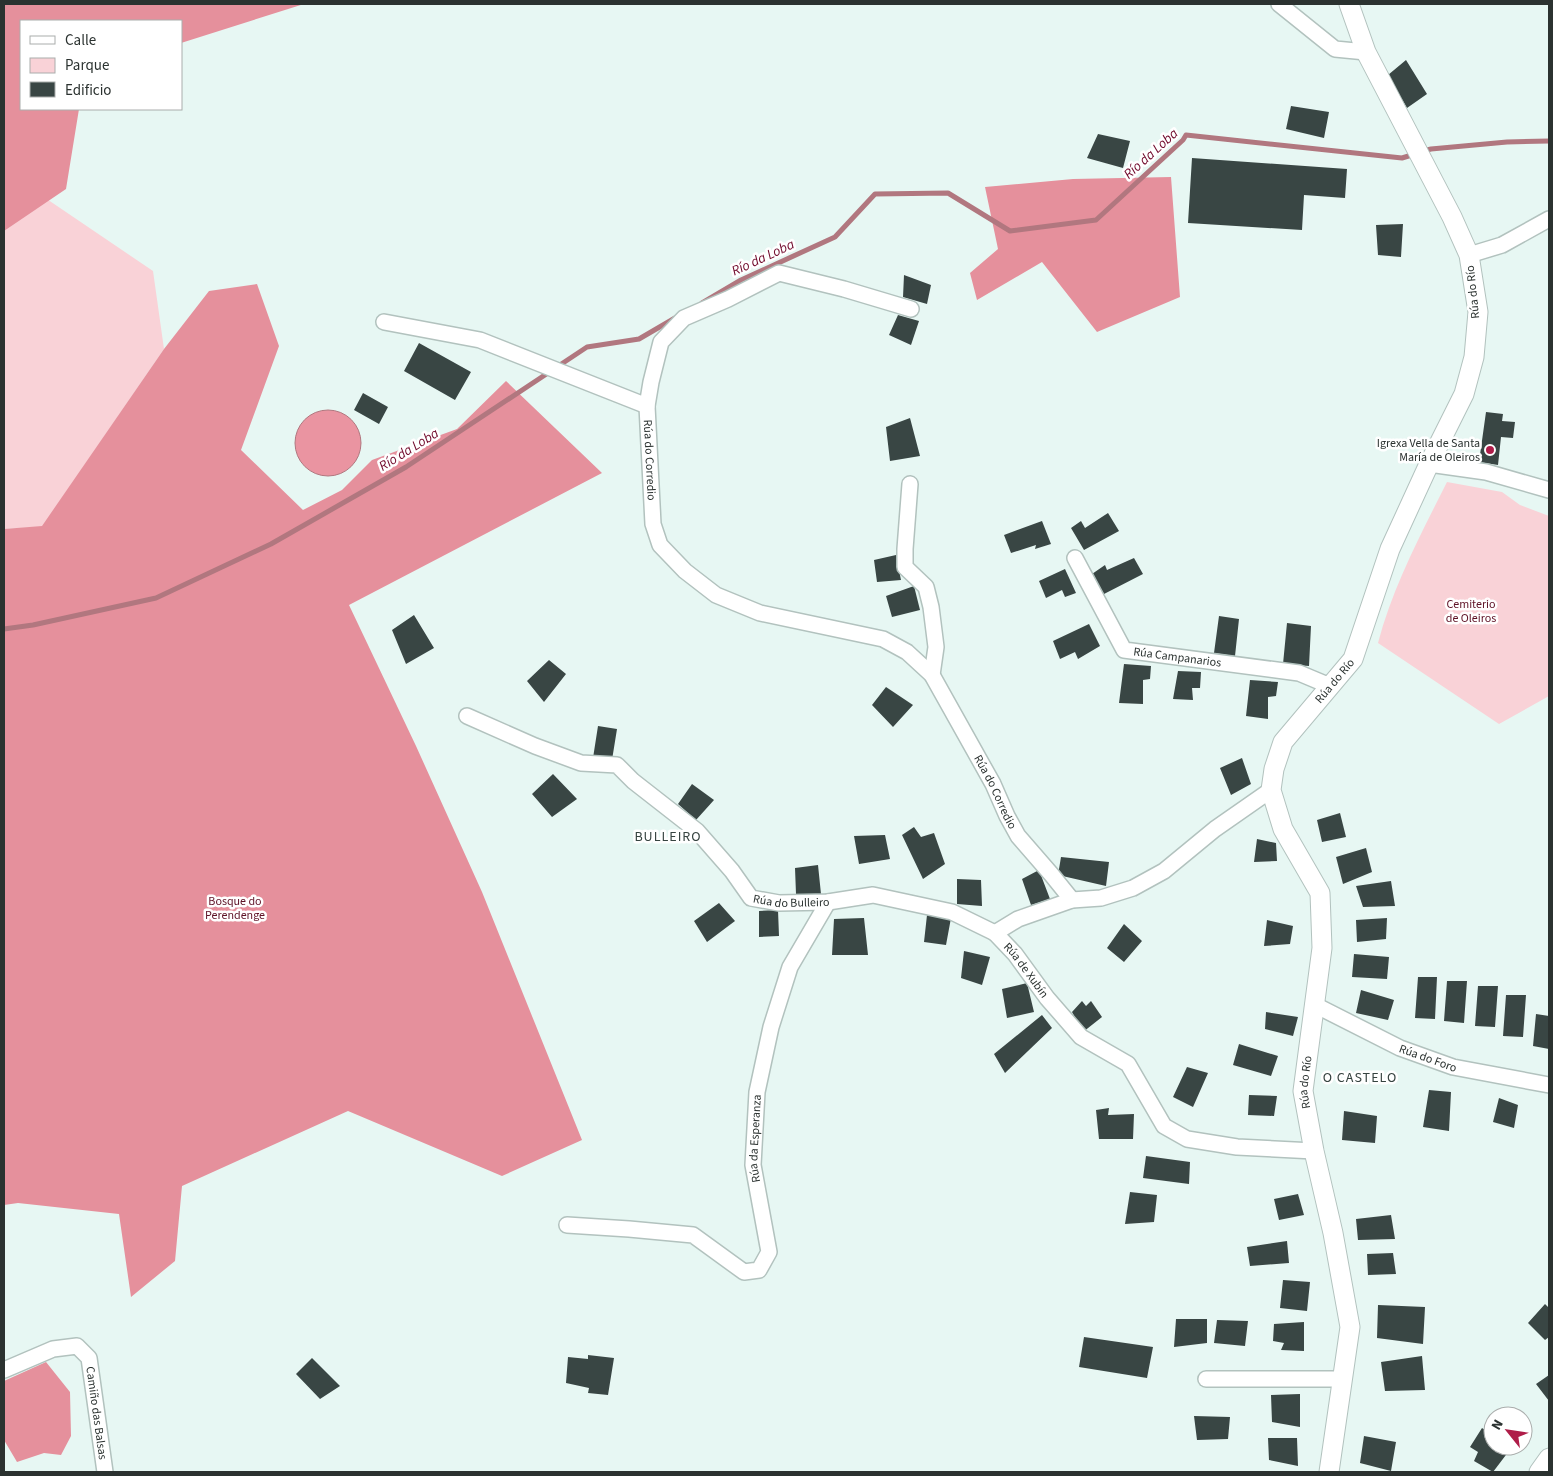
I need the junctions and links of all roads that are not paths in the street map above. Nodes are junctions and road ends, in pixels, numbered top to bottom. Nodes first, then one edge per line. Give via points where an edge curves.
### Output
1 (1279, 4) edge
2 (1349, 4) edge
3 (1366, 52) junction
4 (1549, 219) edge
5 (1469, 255) junction
6 (911, 309) dead end
7 (384, 322) dead end
8 (647, 406) junction
9 (1429, 464) junction
10 (910, 484) dead end
11 (1549, 490) edge
12 (1075, 558) dead end
13 (932, 675) junction
14 (1330, 686) junction
15 (467, 716) dead end
16 (1271, 790) junction
17 (1072, 900) junction
18 (828, 902) junction
19 (995, 933) junction
20 (1315, 1005) junction
21 (1549, 1085) edge
22 (1314, 1151) junction
23 (567, 1225) dead end
24 (4, 1370) edge
25 (1206, 1379) dead end
26 (1343, 1379) junction
27 (1549, 1458) edge
28 (105, 1472) edge
29 (1329, 1472) edge
30 (1539, 1472) edge

1 - 3 street via 1335,49
2 - 3 street, Rúa do Río
3 - 5 street, Rúa do Río
4 - 5 street via 1502,245
5 - 9 street, Rúa do Río via 1478,312 1474,357 1464,394
6 - 8 street, Rúa do Corredio via 778,273 684,318 661,342
7 - 8 street via 480,340
8 - 13 street, Rúa do Corredio via 653,524 660,546 685,571 716,595 760,613 883,639 907,652
9 - 11 street via 1486,472
9 - 14 street, Rúa do Río via 1390,549 1353,659
10 - 13 street via 905,567 926,587 936,646
12 - 14 street, Rúa Campanarios via 1124,650 1299,673
13 - 17 street, Rúa do Corredio via 1018,836
14 - 16 street, Rúa do Río via 1282,742
15 - 18 street, Rúa do Bulleiro via 581,762 617,764 633,781 698,830 751,898 779,903
16 - 17 street, Rúa de Xubín via 1164,871 1133,888 1101,898
16 - 20 street, Rúa do Río via 1283,829 1320,893 1322,948
17 - 19 street, Rúa de Xubín via 1018,919
18 - 19 street, Rúa do Bulleiro via 873,895 952,912
18 - 23 street, Rúa da Esperanza via 790,967 771,1027 757,1092 753,1165 769,1252 759,1270 744,1272 693,1236
19 - 22 street, Rúa de Xubín via 1081,1037 1128,1064 1164,1126 1187,1139 1237,1148
20 - 21 street, Rúa do Foro via 1400,1048 1452,1067
20 - 22 street, Rúa do Río via 1303,1091
22 - 26 street, Rúa do Río via 1350,1327
24 - 28 street, Camiño das Balsas via 53,1349 77,1346 89,1358
25 - 26 street
26 - 29 street, Rúa do Río
27 - 30 street

